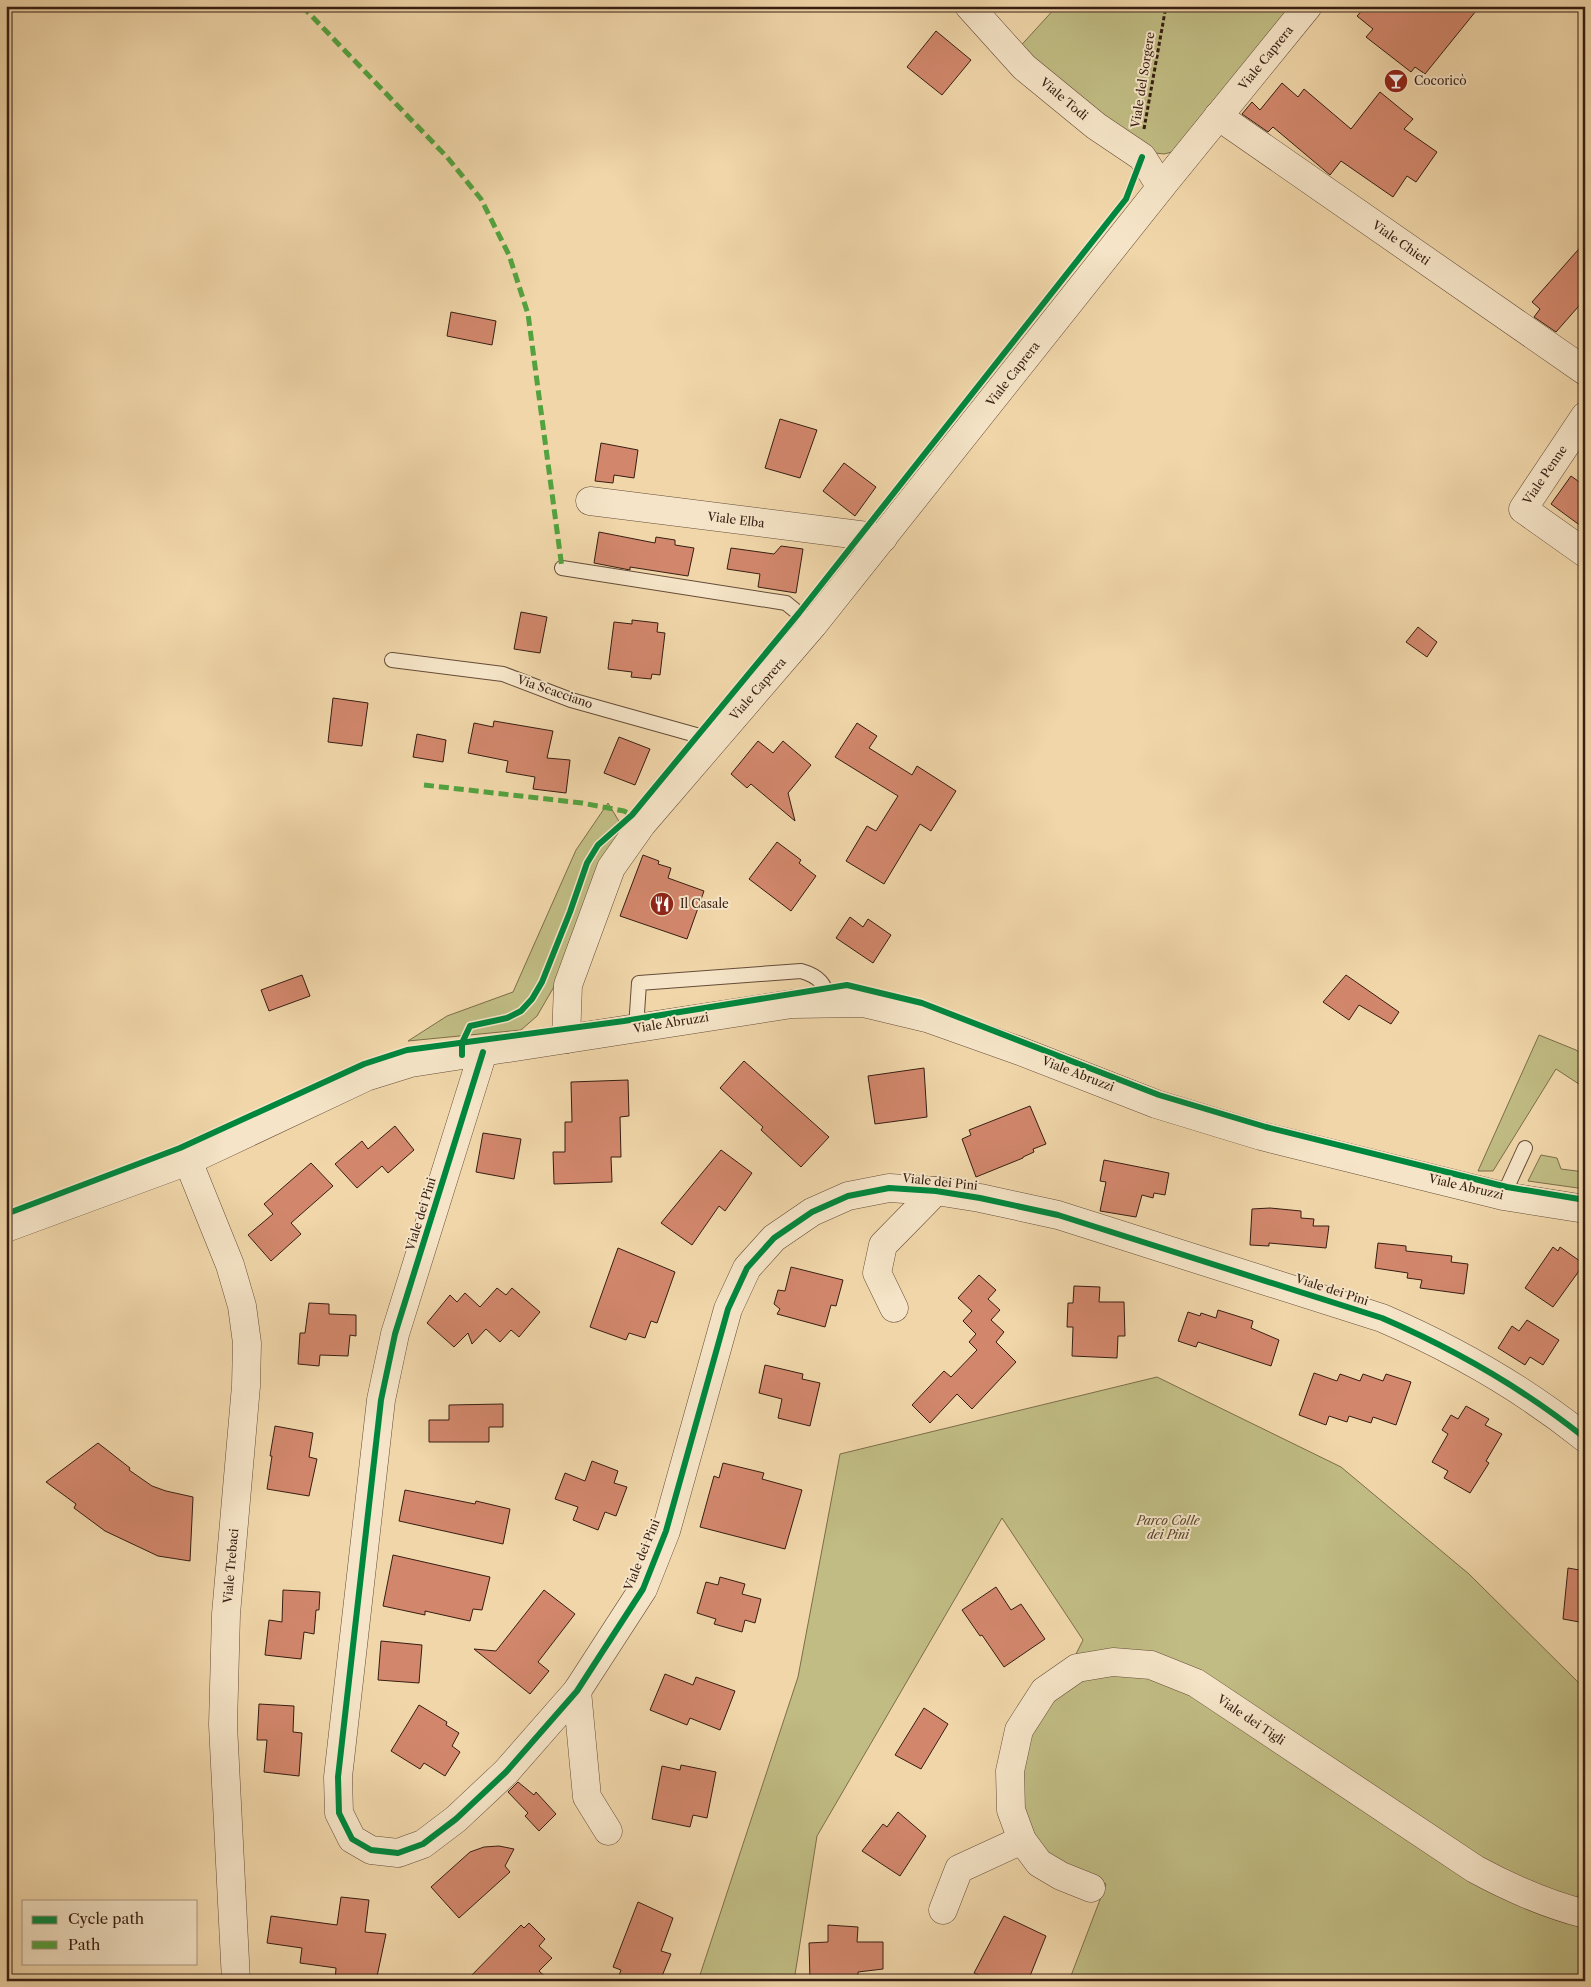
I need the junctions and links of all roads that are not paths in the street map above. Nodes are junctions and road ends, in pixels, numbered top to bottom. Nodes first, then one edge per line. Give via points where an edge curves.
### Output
1 (969, 6) edge
2 (1304, 8) edge
3 (1218, 116) junction
4 (1161, 187) junction
5 (1585, 371) edge
6 (1585, 416) edge
7 (590, 501) dead end
8 (883, 538) junction
9 (1585, 552) edge
10 (562, 568) dead end
11 (813, 625) junction
12 (392, 660) dead end
13 (714, 740) junction
14 (832, 1004) junction
15 (636, 1028) junction
16 (566, 1039) junction
17 (483, 1052) junction
18 (1525, 1148) dead end
19 (188, 1161) junction
20 (936, 1192) junction
21 (1503, 1196) junction
22 (1585, 1209) edge
23 (6, 1228) edge
24 (894, 1308) dead end
25 (1585, 1438) edge
26 (577, 1691) junction
27 (608, 1831) dead end
28 (1022, 1840) junction
29 (1091, 1888) dead end
30 (943, 1910) dead end
31 (1585, 1914) edge
32 (236, 1981) edge

1 - 4 street, Viale Todi via 1024,67 1096,126 1142,157
2 - 3 street, Viale Caprera
3 - 4 street, Viale Caprera
3 - 5 street, Viale Chieti
4 - 8 street, Viale Caprera
6 - 9 street, Viale Penne via 1523,509
7 - 8 street, Viale Elba
8 - 11 street, Viale Caprera
10 - 11 lane via 786,603
11 - 13 street, Viale Caprera
12 - 13 lane, Via Scacciano via 503,674 571,700
13 - 16 street, Viale Caprera via 637,819 611,868 568,985
14 - 15 street, Viale Abruzzi via 792,1004
14 - 15 lane via 822,981 801,971 639,983
14 - 21 street, Viale Abruzzi via 863,1003 930,1019 1156,1104 1242,1131
15 - 16 street, Viale Abruzzi
16 - 17 street, Viale Abruzzi
17 - 19 street, Viale Abruzzi via 411,1063 366,1077
17 - 26 street, Viale dei Pini via 395,1334 381,1400 338,1777 340,1813 352,1840 371,1850 398,1853 423,1844 456,1819 506,1772
18 - 21 lane
19 - 23 street, Viale Abruzzi
19 - 32 street, Viale Trebaci via 230,1265 242,1306 247,1343 226,1614 222,1725
20 - 24 street, Viale dei Pini via 883,1245 877,1273
20 - 25 street, Viale dei Pini via 1058,1215 1382,1318 1432,1340 1482,1369
20 - 26 street, Viale dei Pini via 889,1188 848,1196 812,1212 774,1238 747,1268 728,1309 666,1531 650,1573
21 - 22 street, Viale Abruzzi
26 - 27 street via 587,1797
28 - 29 street, Viale dei Tigli via 1039,1863
28 - 30 street via 959,1869
28 - 31 street, Viale dei Tigli via 1011,1810 1010,1771 1019,1730 1044,1691 1077,1668 1113,1662 1151,1666 1196,1683 1475,1869 1514,1890

